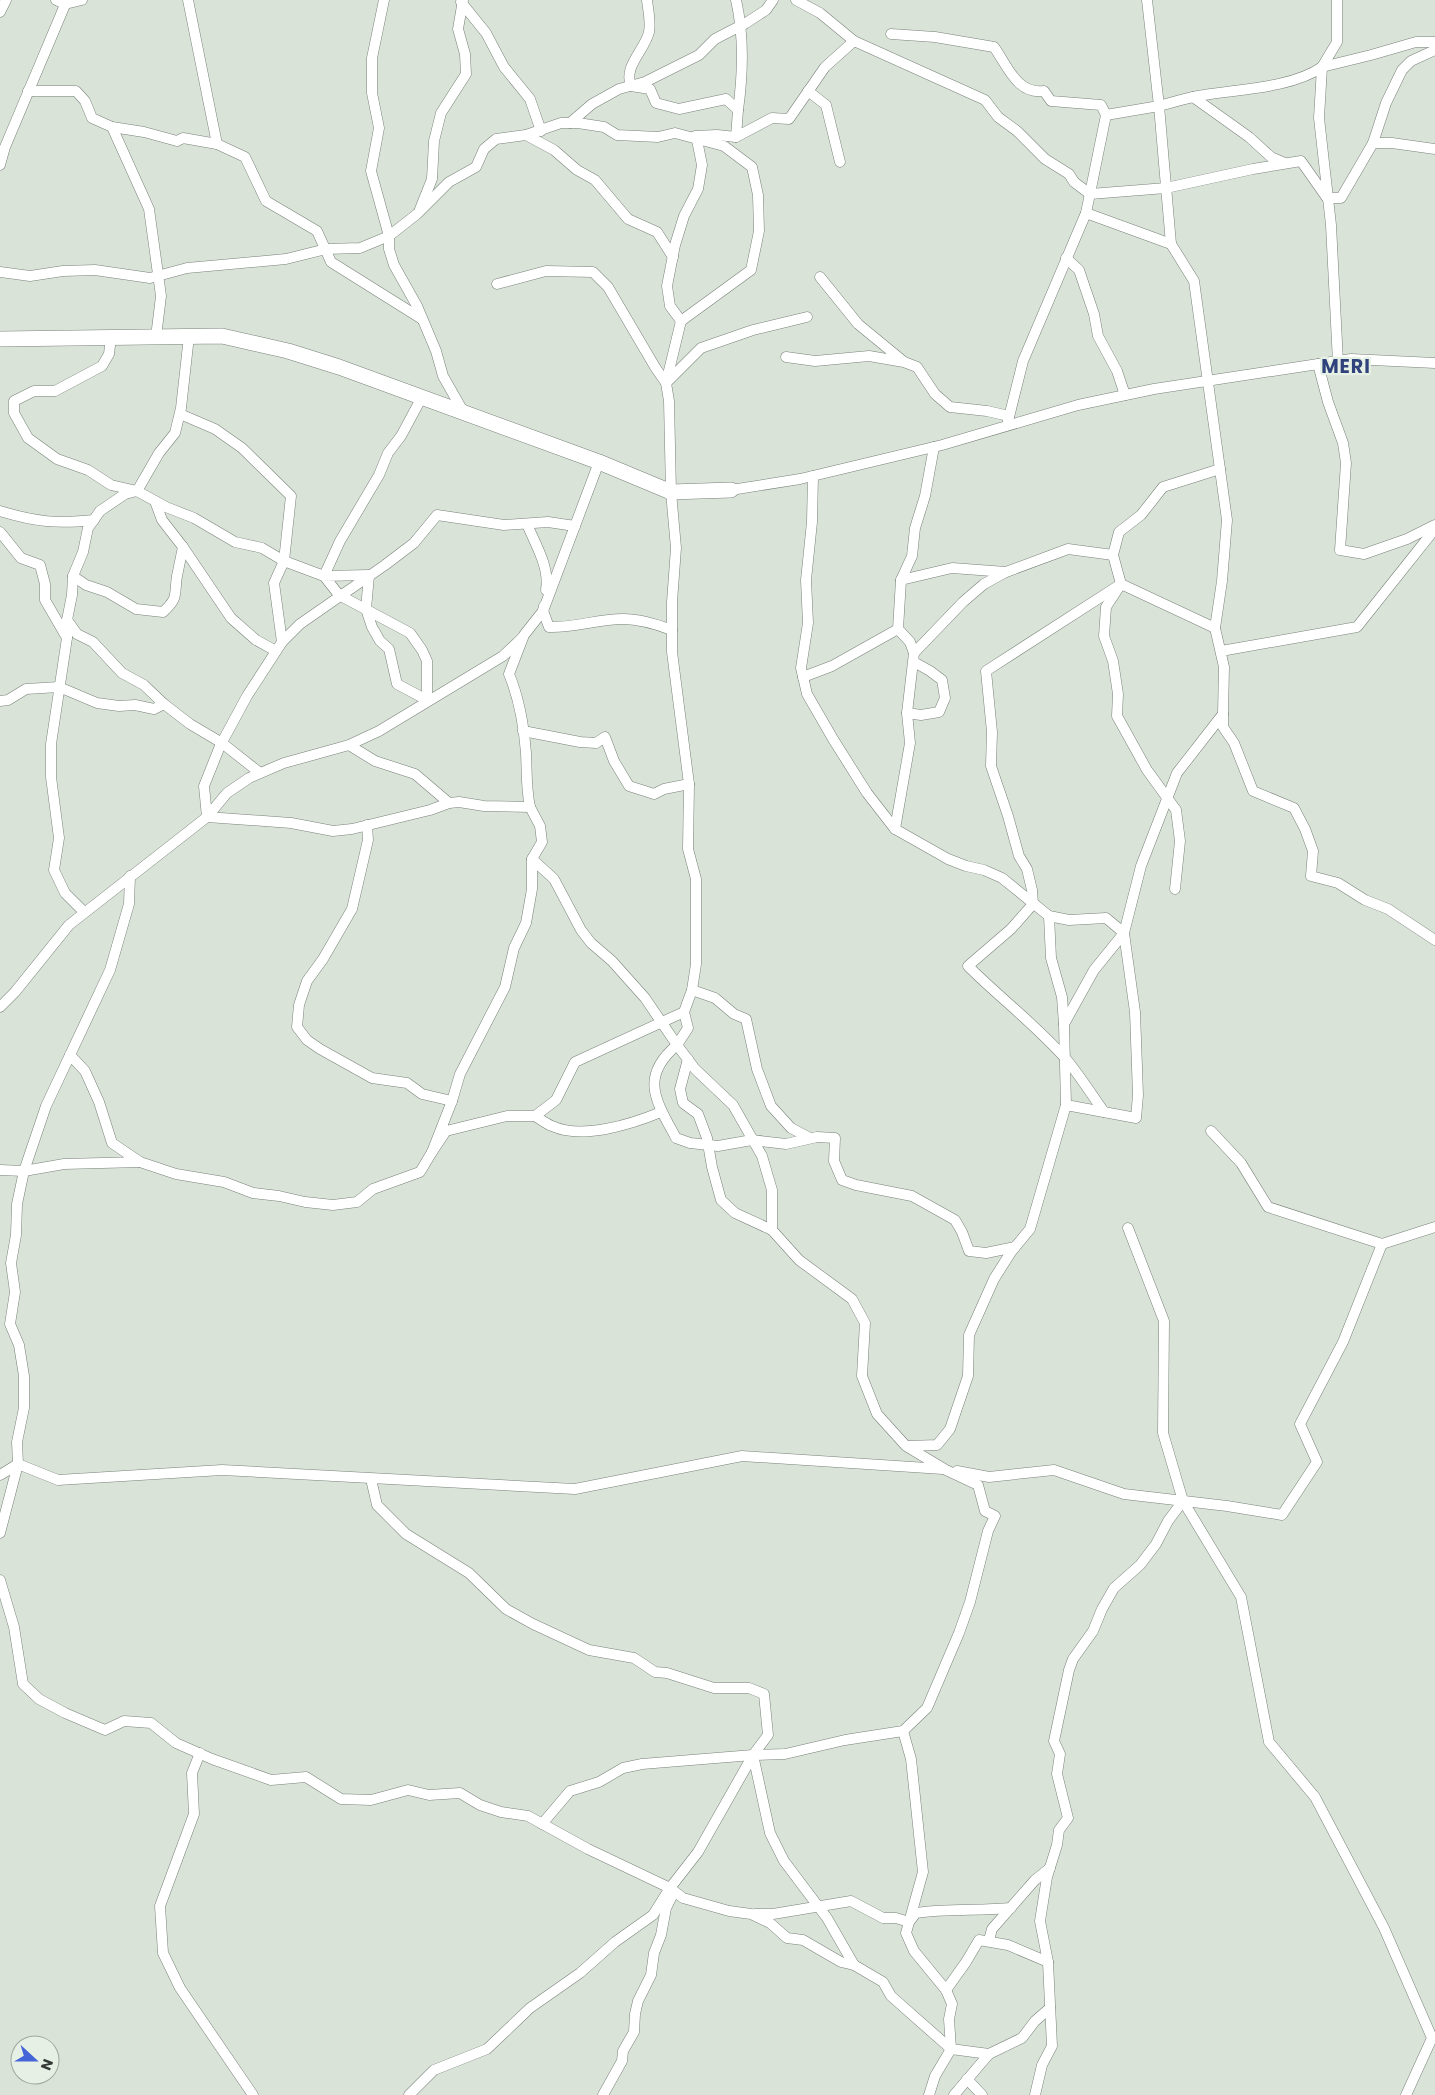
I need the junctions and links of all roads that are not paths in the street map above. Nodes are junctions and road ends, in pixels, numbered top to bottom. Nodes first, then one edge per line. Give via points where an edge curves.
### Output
1 (6, 0) edge
2 (82, 0) edge
3 (188, 0) edge
4 (384, 0) edge
5 (647, 0) edge
6 (736, 0) edge
7 (773, 0) edge
8 (796, 0) edge
9 (1147, 0) edge
10 (1337, 0) edge
11 (63, 1) edge
12 (462, 1) edge
13 (0, 12) edge
14 (741, 26) junction
15 (891, 34) dead end
16 (854, 42) junction
17 (1435, 42) edge
18 (1435, 50) edge
19 (1322, 67) junction
20 (631, 86) junction
21 (28, 91) junction
22 (808, 92) junction
23 (1193, 97) junction
24 (1159, 106) junction
25 (738, 110) junction
26 (1106, 115) junction
27 (570, 123) junction
28 (112, 127) junction
29 (541, 131) junction
30 (526, 135) junction
31 (736, 137) junction
32 (693, 138) junction
33 (1373, 143) junction
34 (217, 144) junction
35 (1435, 149) edge
36 (840, 162) dead end
37 (1286, 164) junction
38 (0, 165) edge
39 (1166, 188) junction
40 (1090, 194) junction
41 (1328, 198) junction
42 (1086, 213) junction
43 (417, 214) junction
44 (389, 236) junction
45 (1170, 244) junction
46 (326, 249) junction
47 (672, 257) junction
48 (1066, 258) junction
49 (0, 272) edge
50 (157, 276) junction
51 (820, 278) dead end
52 (497, 284) dead end
53 (807, 317) dead end
54 (423, 319) junction
55 (681, 321) junction
56 (189, 336) junction
57 (111, 337) junction
58 (156, 337) junction
59 (0, 339) edge
60 (786, 357) dead end
61 (904, 362) junction
62 (1338, 362) junction
63 (1435, 363) edge
64 (1318, 364) junction
65 (1208, 381) junction
66 (666, 383) junction
67 (1125, 395) junction
68 (422, 397) junction
69 (464, 412) junction
70 (180, 414) junction
71 (1009, 416) junction
72 (1006, 427) junction
73 (934, 447) junction
74 (599, 462) junction
75 (1220, 469) junction
76 (813, 476) junction
77 (730, 490) joint
78 (137, 491) junction
79 (671, 492) junction
80 (155, 501) junction
81 (0, 511) edge
82 (94, 520) junction
83 (526, 524) junction
84 (1435, 525) edge
85 (575, 526) junction
86 (1435, 529) edge
87 (0, 532) edge
88 (183, 547) junction
89 (1113, 555) junction
90 (284, 560) junction
91 (1006, 572) junction
92 (369, 575) junction
93 (73, 576) junction
94 (324, 576) junction
95 (901, 580) junction
96 (1121, 584) junction
97 (339, 595) junction
98 (366, 609) junction
99 (543, 611) junction
100 (67, 620) junction
101 (1215, 628) junction
102 (898, 629) junction
103 (672, 630) junction
104 (524, 636) junction
105 (67, 638) junction
106 (282, 642) junction
107 (276, 651) junction
108 (1221, 652) junction
109 (914, 658) junction
110 (803, 677) junction
111 (59, 687) junction
112 (427, 700) junction
113 (0, 701) edge
114 (164, 704) junction
115 (907, 713) junction
116 (1223, 714) junction
117 (523, 731) junction
118 (222, 743) junction
119 (349, 745) junction
120 (260, 773) junction
121 (689, 784) junction
122 (1168, 796) junction
123 (449, 803) junction
124 (530, 807) junction
125 (207, 817) junction
126 (367, 825) junction
127 (895, 829) junction
128 (532, 859) junction
129 (130, 876) junction
130 (1175, 890) dead end
131 (1033, 904) junction
132 (84, 912) junction
133 (1050, 916) junction
134 (1124, 933) junction
135 (1435, 940) edge
136 (692, 990) junction
137 (0, 1007) edge
138 (684, 1012) junction
139 (662, 1023) junction
140 (1064, 1024) junction
141 (677, 1045) junction
142 (70, 1055) junction
143 (688, 1059) junction
144 (1066, 1060) junction
145 (452, 1101) junction
146 (1066, 1105) junction
147 (662, 1112) junction
148 (1104, 1112) junction
149 (535, 1116) junction
150 (1211, 1131) dead end
151 (810, 1138) junction
152 (752, 1140) junction
153 (709, 1145) junction
154 (432, 1152) junction
155 (140, 1162) junction
156 (0, 1170) edge
157 (24, 1171) junction
158 (1435, 1227) edge
159 (1128, 1228) dead end
160 (772, 1230) junction
161 (1382, 1244) junction
162 (1015, 1247) junction
163 (906, 1446) junction
164 (18, 1464) junction
165 (946, 1470) junction
166 (0, 1475) edge
167 (371, 1479) junction
168 (1182, 1501) junction
169 (0, 1533) edge
170 (0, 1580) edge
171 (903, 1731) junction
172 (200, 1753) junction
173 (752, 1755) junction
174 (542, 1824) junction
175 (1050, 1868) junction
176 (672, 1889) junction
177 (818, 1906) junction
178 (1011, 1908) junction
179 (751, 1914) junction
180 (909, 1922) junction
181 (989, 1940) junction
182 (1048, 1962) junction
183 (854, 1965) junction
184 (946, 1990) junction
185 (1050, 2008) junction
186 (950, 2049) junction
187 (989, 2054) junction
188 (967, 2080) junction
189 (253, 2095) edge
190 (409, 2095) edge
191 (604, 2095) edge
192 (929, 2095) edge
193 (954, 2095) edge
194 (982, 2095) edge
195 (1035, 2095) edge
196 (1406, 2095) edge

1 - 13 street
2 - 11 street
3 - 34 street
4 - 44 street via 372,58 372,93 379,128 371,171
5 - 20 street via 648,32 628,79
6 - 14 street
7 - 14 street via 766,10
8 - 16 street via 820,13
9 - 24 street
10 - 19 street via 1336,42
11 - 21 street
12 - 29 street via 486,34 504,67 530,99
12 - 43 street via 458,29 465,54 466,74 441,113 434,141 432,179
14 - 20 street via 715,39 698,55
14 - 25 street via 742,84
15 - 26 street via 935,37 994,47 1008,73 1024,87 1044,92 1051,101 1101,105
16 - 22 street via 825,67
16 - 40 street via 985,100 998,117
17 - 19 street via 1416,42
18 - 33 street via 1411,61 1402,70 1386,103
19 - 23 street via 1310,75 1254,89
19 - 41 street via 1319,118
20 - 25 street via 650,89 656,103 679,109 726,99
20 - 27 street via 592,104
21 - 28 street via 76,91 85,100 92,118
21 - 38 street
22 - 31 street via 788,119 772,118
22 - 36 street via 826,105
23 - 24 street
23 - 37 street via 1271,157
24 - 26 street
24 - 39 street
25 - 31 street
26 - 40 street
27 - 29 street
27 - 32 street via 604,127 617,135 658,137 675,133
28 - 34 street via 176,140 183,138
28 - 50 street via 149,209
29 - 30 street
30 - 43 street via 496,139 484,149 476,167 448,182
30 - 47 street via 554,150 577,170 595,180 628,219 657,232
31 - 32 street via 717,134
32 - 47 street via 702,165 698,189 684,216
32 - 55 street via 724,146 752,167 758,195 759,232 750,270
33 - 35 street
33 - 41 street via 1341,198
34 - 46 street via 245,157 266,200 317,231
37 - 39 street
37 - 41 street via 1301,161
39 - 40 street
39 - 45 street
40 - 42 street
41 - 62 street
42 - 45 street
42 - 48 street
43 - 44 street
44 - 46 street via 360,248
44 - 54 street via 394,265
45 - 65 street via 1194,281
46 - 50 street via 286,259 187,268
46 - 54 street via 331,262
47 - 55 street via 667,286 670,306
48 - 67 street via 1079,270 1098,336 1117,371
48 - 71 street via 1023,361
49 - 50 street via 30,276 96,270 150,278
50 - 58 street via 161,296
51 - 61 street via 858,324
52 - 66 street via 546,271 593,272 608,287
53 - 66 street via 753,330 701,348
54 - 69 street via 442,376
55 - 66 street
56 - 58 main road
56 - 68 main road via 222,336 288,351
56 - 70 street
57 - 58 main road
57 - 59 main road
57 - 78 street via 109,354 102,366 55,391 34,391 14,401 14,413 28,438 57,459 88,470 111,485
60 - 61 street via 814,361 869,356
61 - 71 street via 917,367 935,394 950,407
62 - 63 street via 1350,359
62 - 64 street
64 - 65 street
64 - 84 street via 1343,443 1346,463 1340,550 1364,554
65 - 67 street
65 - 75 street
66 - 79 street
67 - 72 street via 1078,405
68 - 69 main road
68 - 94 street via 401,436 388,452 379,475 340,541
69 - 74 main road
70 - 78 street via 175,433
70 - 90 street via 215,429 242,448 291,496
71 - 72 street
72 - 73 street
73 - 76 street
73 - 95 street via 915,528 912,556
74 - 79 main road
74 - 85 street
75 - 89 street via 1163,487 1141,515 1119,532
75 - 101 street via 1227,520
76 - 77 street
76 - 110 street
77 - 79 main road
78 - 80 street
78 - 82 street via 125,494 100,511
79 - 103 street via 676,548
80 - 88 street via 162,520
80 - 90 street via 194,518 235,542 262,548
81 - 82 street via 41,521
82 - 93 street via 88,528
83 - 85 street via 548,522
83 - 92 street via 504,525 437,515 414,543
83 - 99 street via 548,580
85 - 99 street
86 - 108 street via 1357,627
87 - 105 street via 21,558 40,565 45,600
88 - 93 street via 176,578 177,594 163,612 136,608
88 - 107 street via 231,618 256,640
89 - 91 street via 1068,548
89 - 96 street
90 - 94 street
90 - 106 street via 274,583
91 - 95 street via 952,568
91 - 109 street via 970,596
92 - 94 street
92 - 97 street
92 - 98 street
93 - 100 street
94 - 97 street
95 - 102 street
96 - 101 street
96 - 122 street via 1106,607 1104,636 1113,661 1118,694 1117,716 1147,770
96 - 131 street via 986,671 992,732 991,766 1019,856 1027,869
97 - 98 street
97 - 106 street
98 - 112 street via 380,641 389,649 398,684
98 - 112 street via 410,633 422,650 427,661
99 - 103 street via 550,627 567,628 622,619 645,621
99 - 104 street
100 - 105 street
100 - 114 street via 77,634 94,642 122,673 144,684
101 - 108 street
102 - 109 street via 910,642
102 - 110 street via 832,666
103 - 121 street
104 - 112 street via 503,656
104 - 117 street via 509,674 516,691
105 - 111 street
106 - 107 street
107 - 118 street
108 - 116 street via 1224,667
109 - 115 street
109 - 115 street via 942,680 945,698 939,712
110 - 127 street via 807,694 833,739
111 - 113 street via 26,690
111 - 114 street via 97,703 154,708
111 - 132 street via 50,744 59,838 54,870 64,893
112 - 119 street via 379,731
114 - 118 street
115 - 127 street via 910,743
116 - 122 street via 1176,773
116 - 135 street via 1223,727 1234,743 1253,791 1294,808 1313,851 1311,876 1338,883 1365,900 1388,909
117 - 121 street via 596,743 605,737 629,786 641,791 654,794
117 - 124 street
118 - 120 street
118 - 125 street via 204,786
119 - 120 street
119 - 123 street via 374,762 415,774
120 - 125 street via 227,793
121 - 136 street via 688,848 696,879 696,964
122 - 130 street via 1176,810 1180,841
122 - 134 street via 1141,866
123 - 124 street
123 - 126 street
124 - 128 street via 540,826 542,842
125 - 126 street via 291,823 333,831
125 - 129 street
126 - 145 street via 368,840 352,909 307,981 299,1005 297,1026 307,1040 372,1078 407,1083 422,1094
127 - 131 street via 948,859 1002,878
128 - 139 street via 554,879 591,943 629,978
128 - 145 street via 532,889 526,923 514,948 505,986 460,1074
129 - 132 street
129 - 142 street via 129,904 110,970
131 - 133 street
131 - 144 street via 1011,929 968,966
132 - 137 street via 69,924
133 - 134 street via 1069,920 1106,918
133 - 140 street via 1051,958 1062,996
134 - 140 street via 1094,970
134 - 148 street via 1135,1012 1136,1118
136 - 138 street
136 - 151 street via 715,998 734,1014 746,1019 771,1106 791,1128
138 - 139 street
138 - 141 street via 688,1028
139 - 141 street
139 - 149 street via 575,1062 556,1100
140 - 144 street
141 - 143 street
141 - 147 street via 663,1057 654,1078 658,1106
142 - 155 street via 85,1071 112,1143
142 - 157 street via 46,1106
143 - 152 street via 734,1105
143 - 153 street via 680,1089 683,1103 698,1114
144 - 146 street
144 - 148 street
145 - 154 street
146 - 148 street
146 - 162 street via 1030,1228
147 - 149 street via 618,1126 574,1132 552,1127
147 - 153 street via 676,1138
149 - 154 street via 507,1116 446,1131
150 - 161 street via 1241,1163 1268,1207
151 - 152 street via 786,1144
151 - 162 street via 835,1138 834,1161 842,1180 912,1196 955,1220 969,1251 986,1253
152 - 153 street
152 - 160 street via 762,1156 772,1190
153 - 160 street via 721,1200 735,1213
154 - 155 street via 420,1172 373,1189 357,1202 333,1205 253,1193 224,1182 176,1174
155 - 157 street via 64,1164
156 - 157 street
157 - 164 street via 11,1263 15,1292 10,1324 19,1345 24,1376
158 - 161 street
159 - 168 street via 1164,1321 1163,1433
160 - 163 street via 799,1260 852,1299 865,1323 862,1376 877,1414
161 - 168 street via 1343,1342 1300,1424 1317,1462 1282,1515
162 - 163 street via 994,1279 969,1335 968,1376 950,1429 937,1445
163 - 165 street
164 - 166 street
164 - 167 street via 58,1480 222,1470
164 - 169 street
165 - 167 street via 742,1456 576,1489
165 - 168 street via 989,1477 1054,1470 1124,1494
165 - 171 street via 978,1485 985,1511 995,1516 970,1602 942,1674 927,1708
167 - 173 street via 378,1505 406,1534 468,1573 506,1609 533,1624 589,1650 634,1658 655,1672 714,1688 749,1688 764,1694 768,1735
168 - 175 street via 1156,1544 1114,1588 1069,1670 1054,1742 1060,1754 1057,1774 1068,1818 1059,1830
168 - 196 street via 1242,1597 1269,1742 1315,1797 1384,1928 1432,2038
170 - 172 street via 14,1627 23,1684 40,1699 65,1714 105,1730 124,1721 151,1723 176,1742
171 - 173 street via 785,1754
171 - 180 street via 911,1759 923,1872
172 - 174 street via 271,1780 306,1777 340,1799 371,1800 408,1790 429,1795 460,1793 480,1806 528,1816
172 - 189 street via 192,1773 194,1814 160,1906 163,1953 180,1988
173 - 174 street via 623,1768 599,1782 570,1791
173 - 176 street via 719,1818
173 - 177 street via 770,1833 784,1861
174 - 176 street
175 - 178 street
175 - 182 street via 1040,1922
176 - 179 street via 684,1898
176 - 190 street via 653,1915 530,2008 487,2049 434,2070
176 - 191 street via 651,1975 634,2014 634,2032
177 - 179 street via 773,1914
177 - 180 street via 851,1901 883,1918
177 - 183 street
178 - 180 street via 939,1909 916,1913
178 - 181 street via 992,1929
179 - 183 street via 770,1923 786,1938 803,1940 840,1962
180 - 184 street via 906,1933 914,1951
181 - 182 street
181 - 184 street via 979,1940
182 - 185 street
183 - 186 street via 883,1982 891,1996
184 - 186 street via 952,2004
185 - 187 street via 1022,2038
185 - 195 street via 1052,2046 1042,2065
186 - 187 street
186 - 192 street
187 - 188 street
188 - 193 street
188 - 194 street

